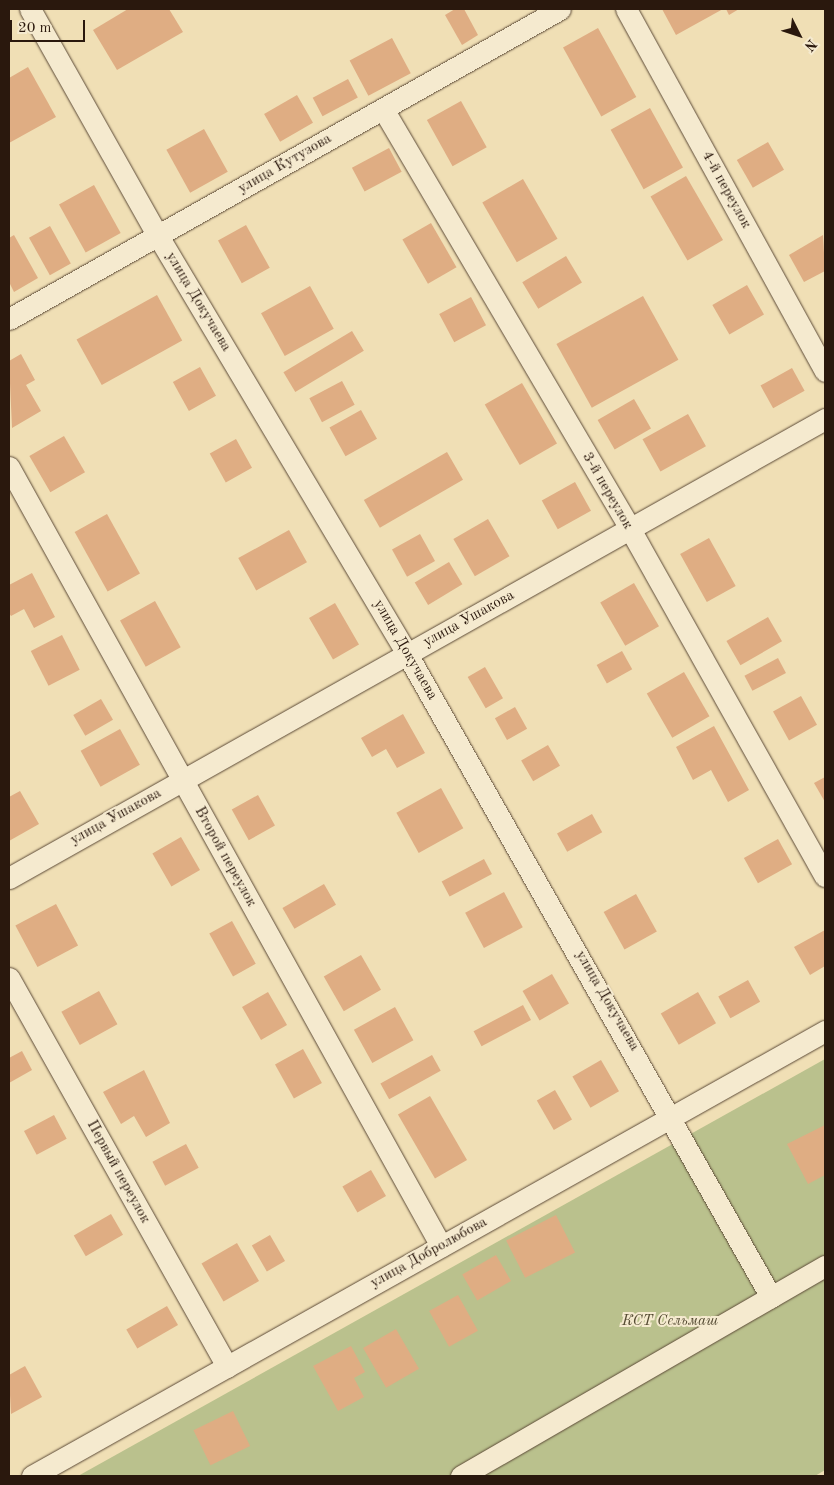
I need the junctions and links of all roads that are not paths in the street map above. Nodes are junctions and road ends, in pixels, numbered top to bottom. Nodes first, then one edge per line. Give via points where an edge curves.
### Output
1 (30, 9) edge
2 (560, 9) edge
3 (626, 9) edge
4 (383, 109) junction
5 (158, 236) junction
6 (9, 319) edge
7 (825, 371) edge
8 (825, 419) edge
9 (9, 467) edge
10 (630, 529) junction
11 (407, 654) junction
12 (182, 780) junction
13 (825, 876) edge
14 (9, 878) edge
15 (9, 978) edge
16 (825, 1031) edge
17 (672, 1116) junction
18 (441, 1246) junction
19 (825, 1266) edge
20 (772, 1297) junction
21 (227, 1367) junction
22 (32, 1476) edge
23 (462, 1476) edge

1 - 5 street, улица Докучаева
2 - 4 street, улица Кутузова
3 - 7 street, 4-й переулок
4 - 5 street, улица Кутузова
4 - 10 street, 3-й переулок
5 - 6 street, улица Кутузова
5 - 11 street, улица Докучаева
8 - 10 street, улица Ушакова
9 - 12 street, Второй переулок
10 - 11 street, улица Ушакова
10 - 13 street, 3-й переулок
11 - 12 street, улица Ушакова
11 - 17 street, улица Докучаева
12 - 14 street, улица Ушакова
12 - 18 street, Второй переулок
15 - 21 street, Первый переулок
16 - 17 street, улица Добролюбова
17 - 18 street, улица Добролюбова
17 - 20 street, улица Докучаева
18 - 21 street, улица Добролюбова
19 - 20 street
20 - 23 street
21 - 22 street, улица Добролюбова

